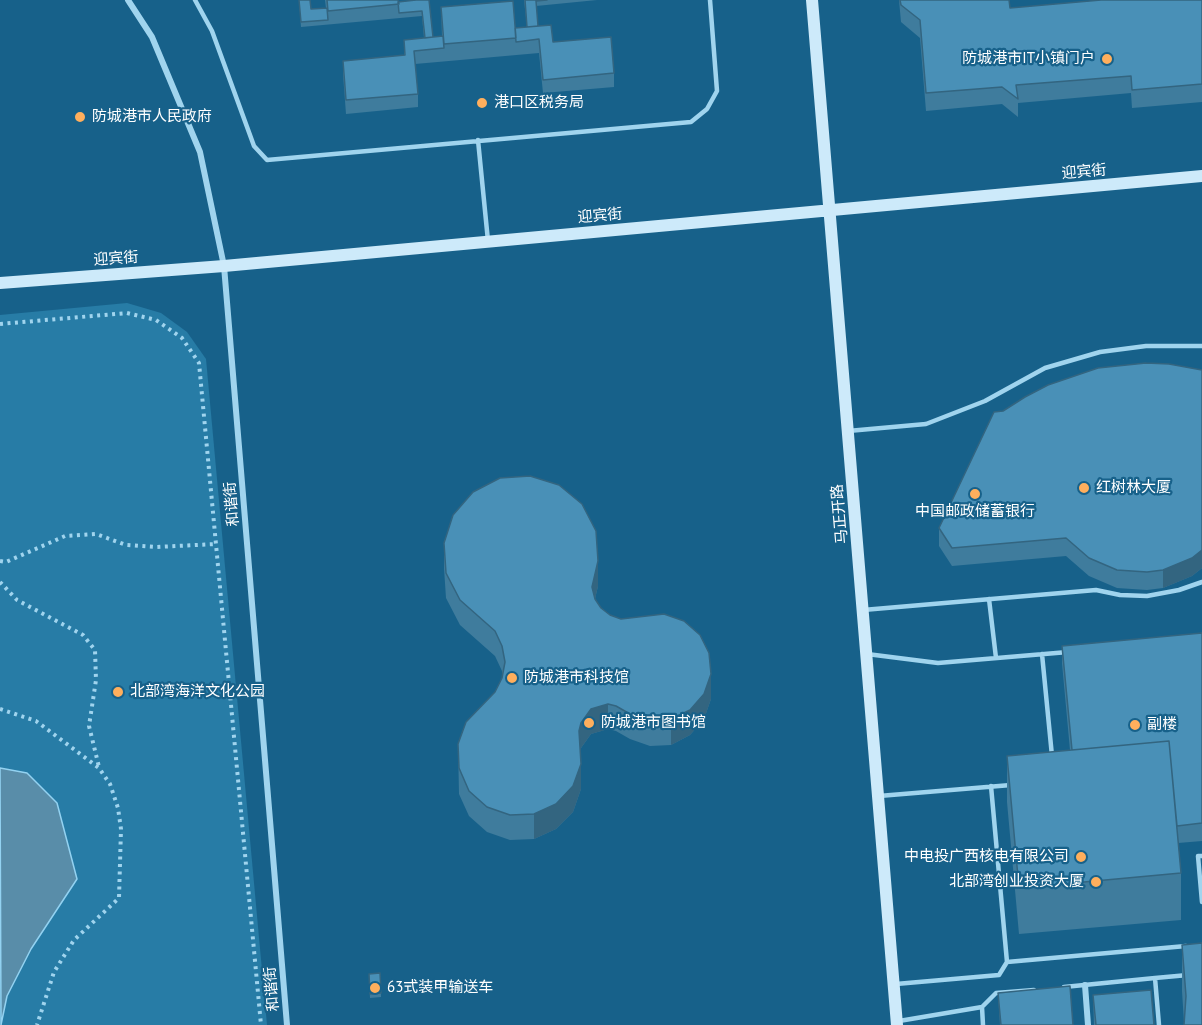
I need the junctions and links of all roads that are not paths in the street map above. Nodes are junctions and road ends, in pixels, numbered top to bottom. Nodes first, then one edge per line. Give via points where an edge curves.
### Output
1 (128, 0) edge
2 (195, 0) edge
3 (710, 0) edge
4 (812, 0) edge
5 (478, 140) junction
6 (1202, 176) edge
7 (830, 210) junction
8 (488, 241) junction
9 (224, 266) junction
10 (0, 283) edge
11 (1202, 346) edge
12 (848, 431) junction
13 (1202, 582) edge
14 (989, 599) junction
15 (862, 610) junction
16 (1077, 651) edge
17 (866, 654) junction
18 (1042, 654) junction
19 (996, 658) junction
20 (1052, 758) edge
21 (1023, 784) edge
22 (991, 786) junction
23 (878, 796) junction
24 (1202, 856) edge
25 (1202, 902) edge
26 (1191, 946) edge
27 (1007, 962) junction
28 (1190, 975) edge
29 (1155, 978) junction
30 (893, 984) junction
31 (1085, 985) junction
32 (1063, 987) edge
33 (1041, 989) edge
34 (982, 1006) junction
35 (897, 1023) edge
36 (287, 1025) edge
37 (983, 1025) edge
38 (1088, 1025) edge
39 (1159, 1025) edge

1 - 9 street, 和谐街 via 152,37 201,152
2 - 5 lane via 212,31 254,146 267,160
3 - 5 lane via 717,91 707,109 691,122
4 - 7 main road, 马正开路
5 - 8 lane
6 - 7 main road, 迎宾街
7 - 8 main road, 迎宾街
7 - 12 main road, 马正开路
8 - 9 main road, 迎宾街
9 - 10 main road, 迎宾街
9 - 36 street, 和谐街
11 - 12 lane via 1146,346 1100,352 1045,368 986,401 926,424
12 - 15 main road, 马正开路
13 - 14 lane via 1147,596 1096,590
14 - 15 lane
14 - 19 lane
15 - 17 main road, 马正开路
16 - 18 lane
17 - 19 lane via 938,663
17 - 23 main road, 马正开路
18 - 19 lane
18 - 20 lane
21 - 22 lane
22 - 23 lane
22 - 27 lane
23 - 30 main road, 马正开路
24 - 25 lane via 1198,856
26 - 27 lane
27 - 30 lane via 999,975
28 - 29 lane
29 - 31 lane
29 - 39 lane
30 - 35 main road, 马正开路
31 - 32 lane
31 - 38 street
33 - 34 lane via 996,993
34 - 35 lane
34 - 37 lane

